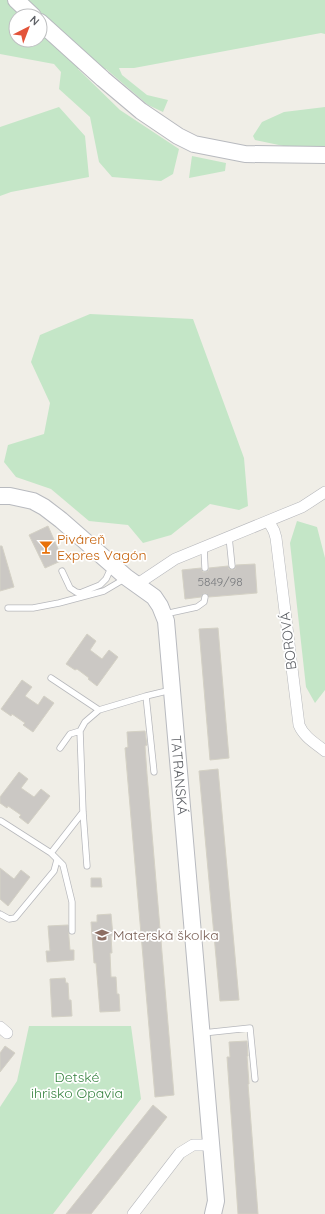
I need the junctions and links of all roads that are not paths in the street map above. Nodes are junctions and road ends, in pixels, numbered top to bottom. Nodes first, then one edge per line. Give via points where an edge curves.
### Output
1 (16, 0) edge
2 (24, 8) edge
3 (48, 29) edge
4 (325, 155) edge
5 (325, 492) edge
6 (0, 496) edge
7 (269, 522) junction
8 (229, 538) junction
9 (204, 548) junction
10 (112, 566) junction
11 (232, 566) dead end
12 (205, 568) dead end
13 (62, 571) dead end
14 (131, 581) junction
15 (205, 597) dead end
16 (8, 608) dead end
17 (164, 615) junction
18 (51, 678) dead end
19 (171, 690) junction
20 (146, 696) junction
21 (99, 710) junction
22 (80, 731) junction
23 (60, 748) dead end
24 (325, 751) edge
25 (154, 772) dead end
26 (83, 812) junction
27 (2, 821) dead end
28 (51, 853) junction
29 (57, 860) junction
30 (87, 866) dead end
31 (0, 914) edge
32 (72, 931) dead end
33 (201, 1033) junction
34 (255, 1079) dead end
35 (211, 1144) junction
36 (133, 1214) edge
37 (213, 1214) edge

1 - 2 street
3 - 4 street via 141,110 194,144 246,154
5 - 7 street via 302,507
6 - 10 street, TATRANSKÁ via 33,501 44,507
7 - 8 street
7 - 24 street, BOROVÁ via 276,538 299,725 301,731
8 - 9 street
8 - 11 lane
9 - 12 lane
9 - 14 street
10 - 13 lane via 100,585 80,592 70,588
10 - 14 street, TATRANSKÁ
14 - 16 lane via 59,603 33,608
14 - 17 street, TATRANSKÁ via 154,598
15 - 17 lane via 204,602 197,607
17 - 19 street, TATRANSKÁ
18 - 21 lane
19 - 20 lane
19 - 33 street, TATRANSKÁ
20 - 21 lane
20 - 25 lane
21 - 22 lane via 85,722
22 - 23 lane via 70,734
22 - 26 lane
26 - 28 lane
26 - 30 lane
27 - 28 lane
28 - 29 lane
29 - 31 lane via 54,871 15,918 9,919
29 - 32 lane via 63,865 72,902
33 - 34 lane via 250,1028
33 - 35 street, TATRANSKÁ
35 - 36 street via 192,1145 180,1153
35 - 37 street, TATRANSKÁ via 216,1202

